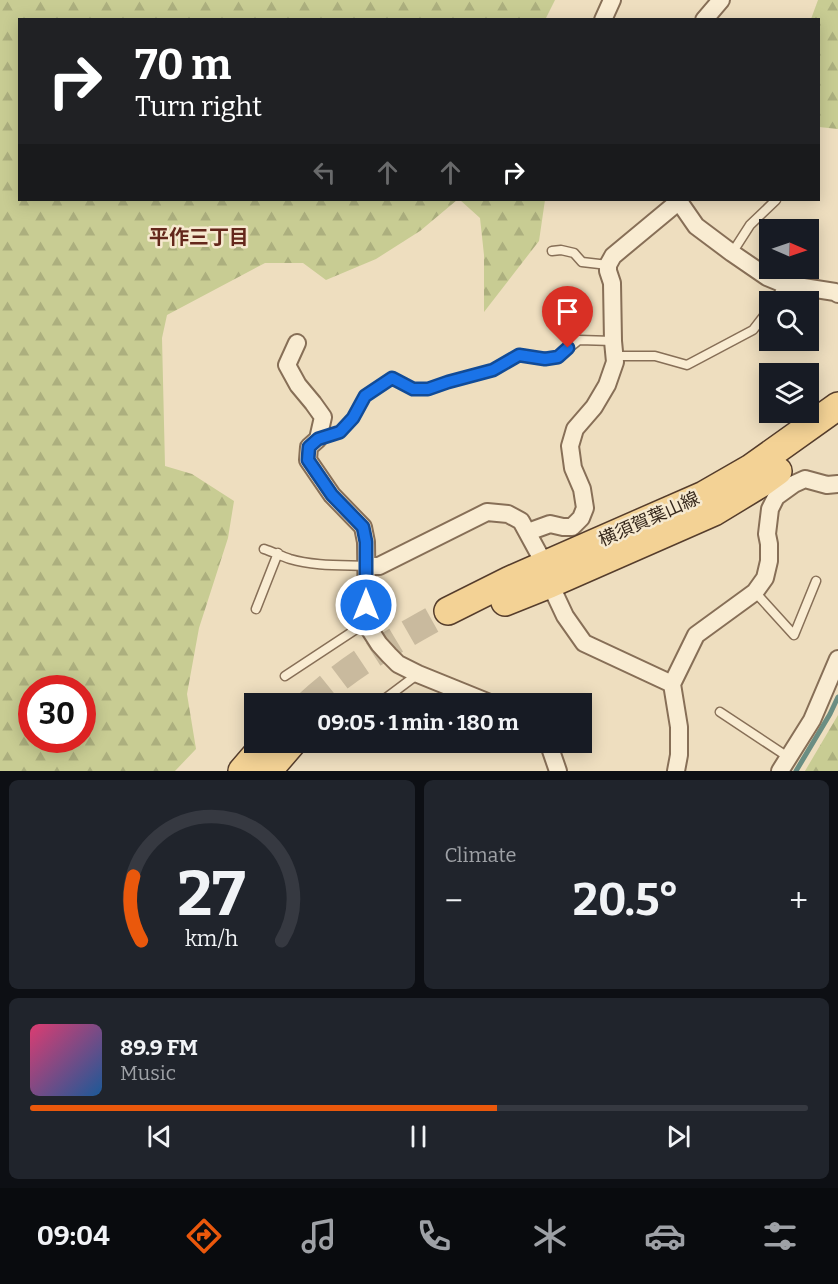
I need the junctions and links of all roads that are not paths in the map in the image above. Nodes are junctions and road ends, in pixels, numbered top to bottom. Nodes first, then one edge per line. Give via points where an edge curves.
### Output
1 (612, 0) edge
2 (721, 0) edge
3 (604, 18) edge
4 (706, 18) edge
5 (678, 201) edge
6 (775, 201) edge
7 (552, 251) dead end
8 (732, 253) junction
9 (608, 265) junction
10 (784, 284) junction
11 (780, 291) edge
12 (838, 294) edge
13 (759, 322) edge
14 (297, 343) dead end
15 (614, 349) junction
16 (838, 406) edge
17 (838, 429) edge
18 (318, 439) junction
19 (838, 484) edge
20 (528, 532) junction
21 (264, 549) dead end
22 (278, 554) junction
23 (366, 566) junction
24 (548, 574) junction
25 (816, 581) dead end
26 (755, 592) junction
27 (256, 609) dead end
28 (452, 618) tunnel mouth
29 (367, 622) junction
30 (838, 659) edge
31 (418, 674) junction
32 (285, 676) dead end
33 (672, 684) junction
34 (393, 693) edge
35 (465, 693) edge
36 (720, 712) dead end
37 (258, 753) edge
38 (283, 753) edge
39 (552, 753) edge
40 (784, 764) edge
41 (242, 771) edge
42 (267, 771) edge
43 (558, 771) edge
44 (676, 771) edge

1 - 3 street
2 - 4 street
5 - 8 street via 696,226
5 - 9 street via 613,256
6 - 8 lane via 750,225
7 - 9 lane via 574,253 582,262
8 - 10 street via 766,277
9 - 15 street
10 - 11 lane
10 - 12 street
13 - 15 lane via 753,330 687,365
14 - 18 street via 287,364 323,417
15 - 18 lane via 579,340 558,357 519,355 493,370 428,389 413,389 392,378 365,396 340,432
15 - 20 street via 615,362 607,385 575,429 570,446 585,508 581,518 572,527 550,524
16 - 24 main road, 横須賀葉山線 via 751,468
17 - 24 main road, 横須賀葉山線 via 714,512
18 - 23 street via 309,447 308,460 332,495 363,527
19 - 26 street via 805,478 776,497 768,522 769,561 765,578
20 - 23 street via 521,521 508,514 488,512 379,566
20 - 24 street
21 - 22 lane
22 - 23 lane via 308,563
22 - 27 lane
23 - 29 street
24 - 28 main road, 横須賀葉山線
24 - 33 street via 565,616 584,643
25 - 26 lane via 794,635
26 - 33 street via 696,635
29 - 31 street via 389,655
29 - 32 lane
30 - 40 street via 812,720
31 - 34 lane
31 - 35 street
33 - 44 street via 679,727
36 - 40 lane
37 - 41 main road
38 - 42 main road
39 - 43 street

